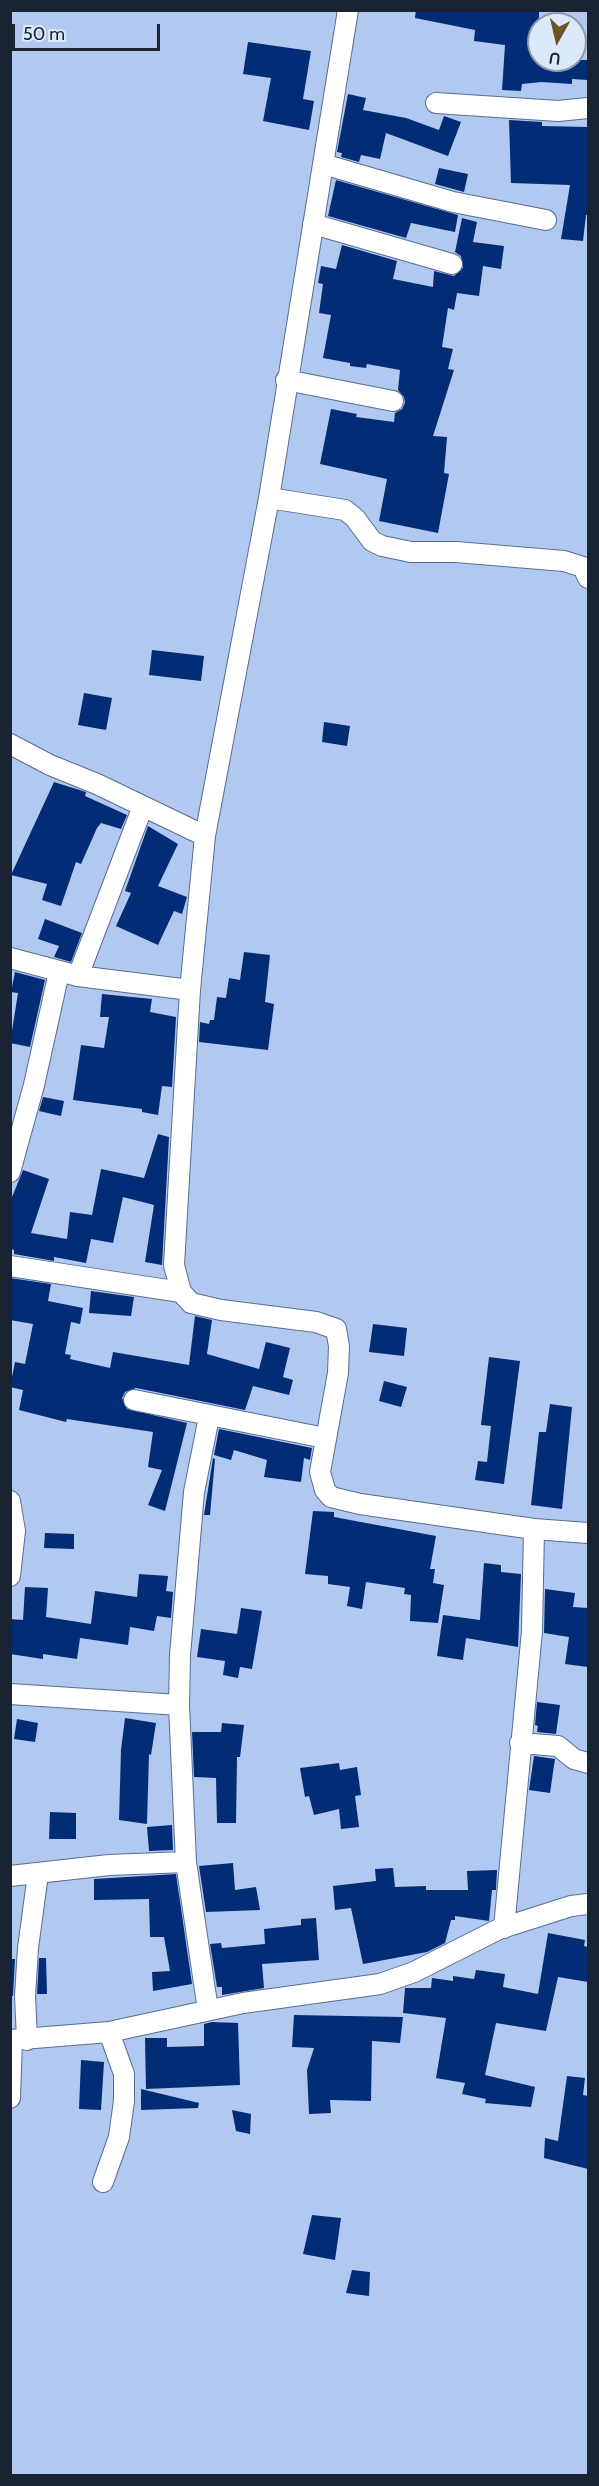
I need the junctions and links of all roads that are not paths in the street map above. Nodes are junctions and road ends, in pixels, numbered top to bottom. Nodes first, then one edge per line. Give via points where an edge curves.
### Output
1 (348, 10) edge
2 (436, 103) dead end
3 (588, 108) edge
4 (323, 164) junction
5 (546, 220) dead end
6 (313, 224) junction
7 (452, 264) dead end
8 (286, 380) junction
9 (393, 401) dead end
10 (269, 498) junction
11 (588, 578) edge
12 (10, 744) edge
13 (143, 806) junction
14 (205, 836) junction
15 (10, 958) edge
16 (68, 974) junction
17 (190, 990) junction
18 (10, 1172) edge
19 (10, 1266) edge
20 (182, 1292) junction
21 (134, 1400) dead end
22 (209, 1417) junction
23 (325, 1438) junction
24 (10, 1501) edge
25 (534, 1529) junction
26 (588, 1533) edge
27 (10, 1576) edge
28 (10, 1694) edge
29 (179, 1705) junction
30 (520, 1743) junction
31 (588, 1763) edge
32 (186, 1862) junction
33 (38, 1874) junction
34 (10, 1876) edge
35 (588, 1904) edge
36 (504, 1928) junction
37 (208, 2010) junction
38 (109, 2031) junction
39 (17, 2040) edge
40 (10, 2098) edge
41 (103, 2182) dead end

1 - 4 street
2 - 3 street via 558,111
4 - 5 street via 453,202
4 - 6 street
6 - 7 street
6 - 8 street
8 - 9 street
8 - 10 street
10 - 11 street via 345,510 372,541 382,546 411,552 564,561 583,567
10 - 14 street
12 - 13 street
13 - 14 street
13 - 16 street
14 - 17 street
15 - 16 street
16 - 17 street
16 - 18 street
17 - 20 street via 174,1265
19 - 20 street
20 - 23 street via 191,1303 201,1306 316,1322 336,1329 338,1373
21 - 22 street
22 - 23 street
22 - 29 street via 194,1492
23 - 25 street via 321,1478 328,1494 338,1501
24 - 27 street via 15,1531
25 - 26 street
25 - 30 street via 531,1631
28 - 29 street
29 - 32 street
30 - 31 street via 558,1746
30 - 36 street
32 - 33 street via 109,1865
32 - 37 street
33 - 34 street
33 - 39 street
35 - 36 street
36 - 37 street via 414,1972 381,1983
37 - 38 street
38 - 39 street
38 - 41 street via 124,2074 124,2101 119,2137
39 - 40 street

